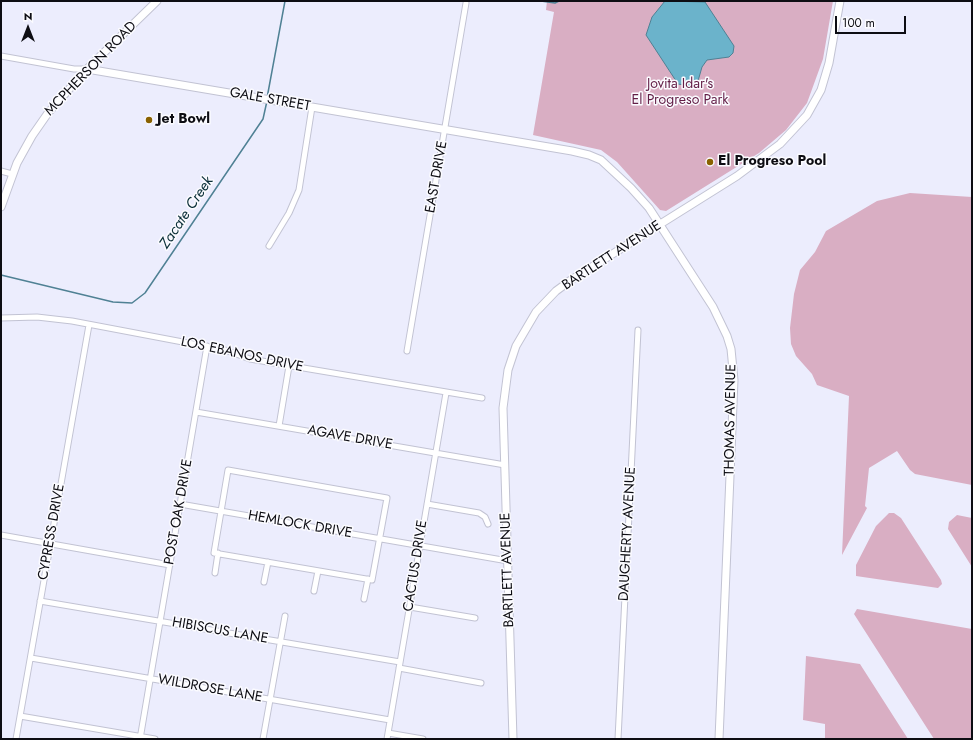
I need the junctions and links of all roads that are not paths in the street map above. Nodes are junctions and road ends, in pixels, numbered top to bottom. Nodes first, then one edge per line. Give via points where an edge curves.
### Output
1 (157, 1) edge
2 (840, 1) edge
3 (466, 4) dead end
4 (1, 56) edge
5 (87, 70) junction
6 (312, 107) junction
7 (445, 130) junction
8 (539, 146) joint
9 (1, 171) edge
10 (12, 174) junction
11 (1, 207) edge
12 (660, 225) junction
13 (269, 246) dead end
14 (1, 318) edge
15 (89, 325) junction
16 (638, 330) dead end
17 (207, 346) junction
18 (408, 351) dead end
19 (289, 366) junction
20 (446, 393) junction
21 (482, 398) dead end
22 (196, 412) junction
23 (279, 426) junction
24 (436, 454) junction
25 (505, 465) junction
26 (180, 504) junction
27 (427, 504) junction
28 (221, 511) junction
29 (488, 524) dead end
30 (1, 535) edge
31 (379, 539) junction
32 (50, 544) junction
33 (420, 546) junction
34 (216, 553) junction
35 (508, 561) junction
36 (268, 562) junction
37 (170, 565) junction
38 (318, 571) junction
39 (215, 574) dead end
40 (370, 580) junction
41 (264, 582) dead end
42 (314, 591) dead end
43 (364, 599) dead end
44 (40, 600) junction
45 (410, 606) junction
46 (285, 616) dead end
47 (475, 618) dead end
48 (160, 621) junction
49 (280, 642) junction
50 (31, 658) junction
51 (400, 662) junction
52 (399, 668) junction
53 (151, 679) junction
54 (481, 683) dead end
55 (270, 699) junction
56 (20, 716) junction
57 (390, 720) junction
58 (388, 733) junction
59 (140, 738) edge
60 (16, 739) edge
61 (155, 739) edge
62 (263, 739) edge
63 (387, 739) edge
64 (423, 739) edge
65 (513, 739) edge
66 (618, 739) edge
67 (719, 739) edge

1 - 5 main road, MCPHERSON ROAD
2 - 12 main road, BARTLETT AVENUE via 829,63 821,90 807,115 780,144 737,176
3 - 7 street, EAST DRIVE
4 - 5 street, GALE STREET
5 - 6 main road, GALE STREET
5 - 10 main road, MCPHERSON ROAD via 43,120
6 - 7 main road, GALE STREET
6 - 13 street via 299,190 289,213
7 - 8 main road, GALE STREET
7 - 18 street, EAST DRIVE
8 - 12 main road, THOMAS AVENUE via 589,155 601,160 649,208
9 - 10 street
10 - 11 main road, MCPHERSON ROAD
12 - 25 main road, BARTLETT AVENUE via 566,284 536,312 522,333 512,355 504,388
12 - 67 main road, THOMAS AVENUE via 721,321 729,342 733,364
14 - 15 street, LOS EBANOS DRIVE via 37,317
15 - 17 street, LOS EBANOS DRIVE
15 - 32 street, CYPRESS DRIVE
16 - 66 street, DAUGHERTY AVENUE
17 - 19 street, LOS EBANOS DRIVE via 250,359
17 - 22 street, POST OAK DRIVE
19 - 20 street, LOS EBANOS DRIVE
19 - 23 street
20 - 21 street, LOS EBANOS DRIVE
20 - 24 street, CACTUS DRIVE
22 - 23 street, AGAVE DRIVE
22 - 26 street, POST OAK DRIVE
23 - 24 street, AGAVE DRIVE
24 - 25 street, AGAVE DRIVE
24 - 27 street, CACTUS DRIVE
25 - 35 main road, BARTLETT AVENUE
26 - 28 street, HEMLOCK DRIVE
26 - 37 street, POST OAK DRIVE
27 - 29 street via 479,513 485,517
27 - 33 street, CACTUS DRIVE
28 - 31 street, HEMLOCK DRIVE
28 - 31 street via 228,470 387,498
28 - 34 street
30 - 32 street
31 - 33 street, HEMLOCK DRIVE
31 - 40 street
32 - 37 street
32 - 44 street, CYPRESS DRIVE
33 - 35 street, HEMLOCK DRIVE
33 - 45 street, CACTUS DRIVE
34 - 36 street
34 - 39 street
35 - 65 main road, BARTLETT AVENUE
36 - 38 street
36 - 41 street
37 - 48 street, POST OAK DRIVE
38 - 40 street
38 - 42 street
40 - 43 street
44 - 48 street, HIBISCUS LANE
44 - 50 street, CYPRESS DRIVE
45 - 47 street
45 - 51 street, CACTUS DRIVE
46 - 49 street
48 - 49 street, HIBISCUS LANE
48 - 53 street, POST OAK DRIVE
49 - 51 street, HIBISCUS LANE
49 - 55 street
50 - 53 street, WILDROSE LANE
50 - 56 street, CYPRESS DRIVE
51 - 52 street, CACTUS DRIVE
52 - 54 street
52 - 57 street, CACTUS DRIVE
53 - 55 street, WILDROSE LANE
53 - 59 street, POST OAK DRIVE
55 - 57 street, WILDROSE LANE
55 - 62 street
56 - 59 street
56 - 60 street, CYPRESS DRIVE
57 - 58 street, CACTUS DRIVE
58 - 63 street, CACTUS DRIVE
58 - 64 street
59 - 61 street

